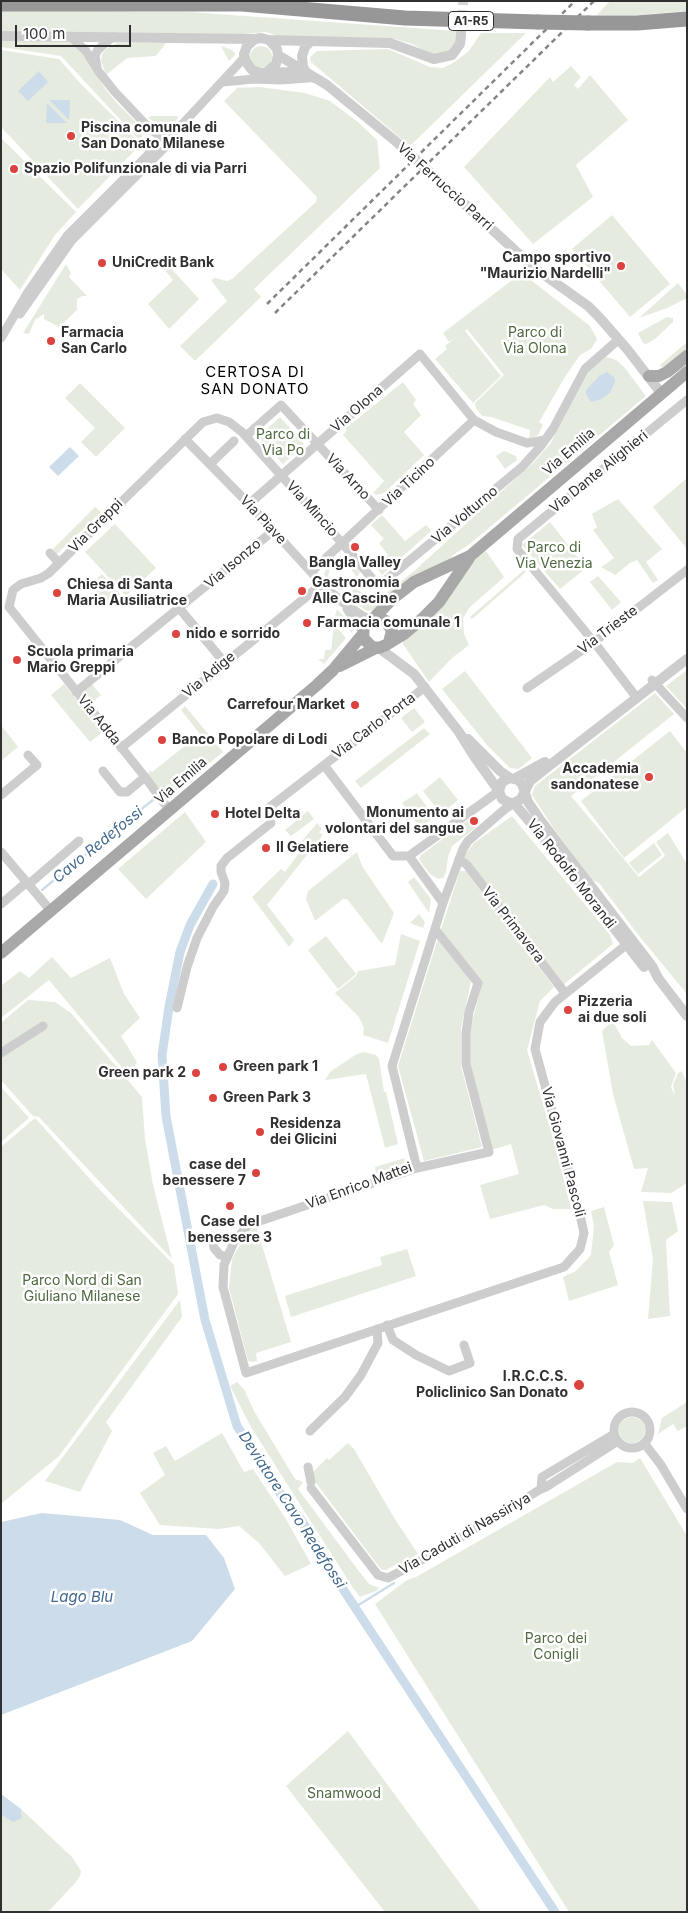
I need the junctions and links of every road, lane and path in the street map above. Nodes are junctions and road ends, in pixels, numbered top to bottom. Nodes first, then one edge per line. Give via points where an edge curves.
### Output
1 (1, 4) edge
2 (687, 18) edge
3 (637, 24) junction
4 (687, 27) edge
5 (461, 35) tunnel mouth
6 (1, 36) edge
7 (71, 37) junction
8 (113, 37) junction
9 (223, 39) junction
10 (254, 40) junction
11 (269, 40) junction
12 (296, 42) junction
13 (310, 42) junction
14 (278, 55) junction
15 (244, 58) junction
16 (98, 72) junction
17 (256, 72) junction
18 (267, 72) junction
19 (310, 75) junction
20 (223, 82) junction
21 (160, 140) junction
22 (120, 187) junction
23 (3, 333) edge
24 (618, 340) junction
25 (687, 356) edge
26 (687, 372) edge
27 (649, 376) junction
28 (661, 393) junction
29 (687, 400) edge
30 (474, 420) junction
31 (246, 436) junction
32 (185, 439) junction
33 (545, 440) junction
34 (234, 442) dead end
35 (318, 444) junction
36 (210, 464) junction
37 (281, 475) junction
38 (249, 504) junction
39 (379, 510) junction
40 (273, 531) junction
41 (342, 544) junction
42 (50, 553) dead end
43 (470, 556) junction
44 (59, 563) junction
45 (687, 570) edge
46 (311, 572) junction
47 (322, 584) junction
48 (380, 585) joint
49 (341, 601) junction
50 (5, 608) edge
51 (179, 608) junction
52 (372, 619) junction
53 (363, 633) junction
54 (594, 642) junction
55 (386, 643) junction
56 (687, 653) edge
57 (687, 659) edge
58 (224, 662) junction
59 (333, 670) junction
60 (654, 682) junction
61 (424, 687) junction
62 (527, 688) dead end
63 (76, 692) junction
64 (635, 696) junction
65 (687, 718) edge
66 (460, 732) junction
67 (121, 748) junction
68 (28, 754) dead end
69 (324, 765) junction
70 (103, 771) dead end
71 (145, 777) junction
72 (512, 778) junction
73 (499, 792) junction
74 (524, 792) junction
75 (1, 795) edge
76 (514, 803) junction
77 (170, 811) junction
78 (262, 813) dead end
79 (271, 823) dead end
80 (80, 841) dead end
81 (1, 852) edge
82 (410, 856) junction
83 (459, 859) junction
84 (577, 868) junction
85 (28, 883) junction
86 (449, 887) junction
87 (434, 891) junction
88 (443, 902) junction
89 (1, 904) edge
90 (51, 910) junction
91 (435, 929) junction
92 (626, 945) junction
93 (1, 953) edge
94 (657, 975) junction
95 (565, 993) junction
96 (177, 1008) dead end
97 (687, 1016) edge
98 (43, 1026) dead end
99 (1, 1053) edge
100 (417, 1168) junction
101 (212, 1236) dead end
102 (227, 1257) junction
103 (387, 1325) junction
104 (377, 1329) junction
105 (464, 1345) dead end
106 (246, 1373) joint
107 (310, 1431) dead end
108 (616, 1437) junction
109 (644, 1443) junction
110 (308, 1468) dead end
111 (541, 1489) junction
112 (687, 1509) edge

1 - 3 highway, A1-R5, bridge via 242,4 405,18
2 - 3 highway, A1-R5
3 - 4 highway
5 - 13 street via 452,55 440,58 429,58 390,43
6 - 7 street
7 - 8 street
7 - 16 street via 86,51
8 - 9 street
8 - 16 street via 97,51
9 - 10 street
9 - 15 street via 244,51
10 - 11 street
10 - 15 street, Via Ferruccio Parri via 247,46
11 - 12 street
11 - 14 street, Via Ferruccio Parri via 276,46
12 - 13 street
12 - 14 street
13 - 19 street via 302,56 303,67
14 - 18 street via 276,64
14 - 19 street, Via Ferruccio Parri
15 - 17 street
15 - 20 street, Via Ferruccio Parri
16 - 21 street
17 - 18 street, Via Ferruccio Parri
17 - 20 street, Via Ferruccio Parri
18 - 19 street, Via Ferruccio Parri
19 - 20 street via 287,80
19 - 24 street, Via Ferruccio Parri, bridge via 399,144 534,266 588,306
20 - 21 street, Via Ferruccio Parri via 176,131
21 - 22 street, Via Ferruccio Parri
21 - 22 street, Via Ferruccio Parri
22 - 23 street, Via Ferruccio Parri via 54,252
24 - 27 street, Via Ferruccio Parri
24 - 28 street, Via Ferruccio Parri via 623,352 647,382
24 - 33 street, Via Volturno via 585,368
25 - 27 main road via 660,376
26 - 28 main road, Via Emilia
27 - 28 street, Via Ferruccio Parri
28 - 43 main road, Via Emilia
29 - 54 street, Via Dante Alighieri via 518,539 517,549
30 - 33 street via 527,443
30 - 35 street, Via Olona via 420,354
30 - 39 street, Via Ticino
31 - 32 street, Via Greppi via 229,422 217,418 203,422
31 - 35 street, Via Arno via 281,405
31 - 37 street, Via Mincio
32 - 36 street, Via Piave
32 - 44 street, Via Greppi
33 - 48 street, Via Volturno via 522,467
34 - 36 street
35 - 37 street, Via Olona
35 - 39 street, Via Arno
36 - 38 street, Via Piave
37 - 38 street, Via Olona
37 - 41 street, Via Mincio
38 - 40 street, Via Piave
39 - 41 street, Via Ticino
40 - 46 street, Via Piave
40 - 51 street, Via Isonzo
41 - 46 street, Via Ticino
41 - 48 street, Via Mincio
42 - 44 street
43 - 52 main road, Via Emilia via 414,582
43 - 55 main road, Via Emilia via 440,602 414,626
44 - 50 street, Via Greppi via 40,578 12,590
45 - 54 street, Via Trieste
46 - 47 street, Via Piave
47 - 49 street, Via Piave
47 - 58 street, Via Adige
49 - 52 street, Via Piave
49 - 53 street, Via Piave
50 - 63 street, Via Adda
51 - 58 street
51 - 63 street, Via Isonzo
52 - 53 main road via 364,626
52 - 55 main road via 382,619 390,626
53 - 55 main road via 368,645
53 - 59 main road, Via Emilia
54 - 62 street, Via Trieste
54 - 64 street
55 - 59 main road, Via Emilia
55 - 61 street
56 - 60 street
57 - 60 street
58 - 67 street, Via Adige
59 - 77 main road, Via Emilia
60 - 64 street
60 - 65 street
61 - 66 street
61 - 69 street, Via Carlo Porta
63 - 67 street, Via Adda
64 - 72 street via 542,764
64 - 74 street via 537,776
66 - 72 street via 500,771
66 - 73 street
67 - 71 street, Via Adda
68 - 75 street via 37,765
69 - 78 street, Via Carlo Porta
69 - 82 street via 394,856
70 - 71 street via 120,792 127,792
71 - 77 street, Via Adda
72 - 73 street via 502,782
72 - 74 street via 522,784
73 - 76 street via 505,802
73 - 82 street
74 - 76 street
74 - 84 street, Via Rodolfo Morandi via 541,822
76 - 83 street, Via Enrico Mattei via 468,841
76 - 92 street, Via Rodolfo Morandi
77 - 90 main road, Via Emilia
79 - 96 street via 228,858 221,868 224,891 197,938
80 - 85 street
81 - 85 street
82 - 87 street
83 - 86 street, Via Enrico Mattei
83 - 95 street, Via Primavera via 467,865
84 - 92 street, Via Rodolfo Morandi via 579,877 626,938
84 - 94 street, Via Rodolfo Morandi
85 - 89 street
85 - 90 street
86 - 87 street
86 - 88 street, Via Enrico Mattei
87 - 88 street
88 - 91 street, Via Enrico Mattei
90 - 93 main road, Via Emilia
91 - 100 street, Via Enrico Mattei via 392,1066
91 - 100 street via 478,983 469,1012 466,1064 489,1152
92 - 94 street, Via Rodolfo Morandi via 649,972
92 - 95 street, Via Giovanni Pascoli
94 - 97 street, Via Rodolfo Morandi
95 - 103 street, Via Giovanni Pascoli via 540,1022 534,1048 580,1214 584,1233 580,1249 564,1267
98 - 99 street
100 - 102 street, Via Enrico Mattei via 248,1225
101 - 102 street via 214,1248
102 - 106 street, Via Enrico Mattei via 223,1287
103 - 104 street, Via Giovanni Pascoli
103 - 105 street via 393,1340 450,1371 470,1363
104 - 106 street, Via Giovanni Pascoli
104 - 107 street via 378,1343 361,1375 345,1397
108 - 109 street via 622,1445 630,1448
108 - 109 street via 616,1423 620,1416 638,1413 649,1426 649,1435
108 - 111 street, Via Caduti di Nassiriya
108 - 111 street via 542,1477
109 - 112 street via 662,1465
110 - 111 street, Via Caduti di Nassiriya via 311,1485 378,1575 388,1578

